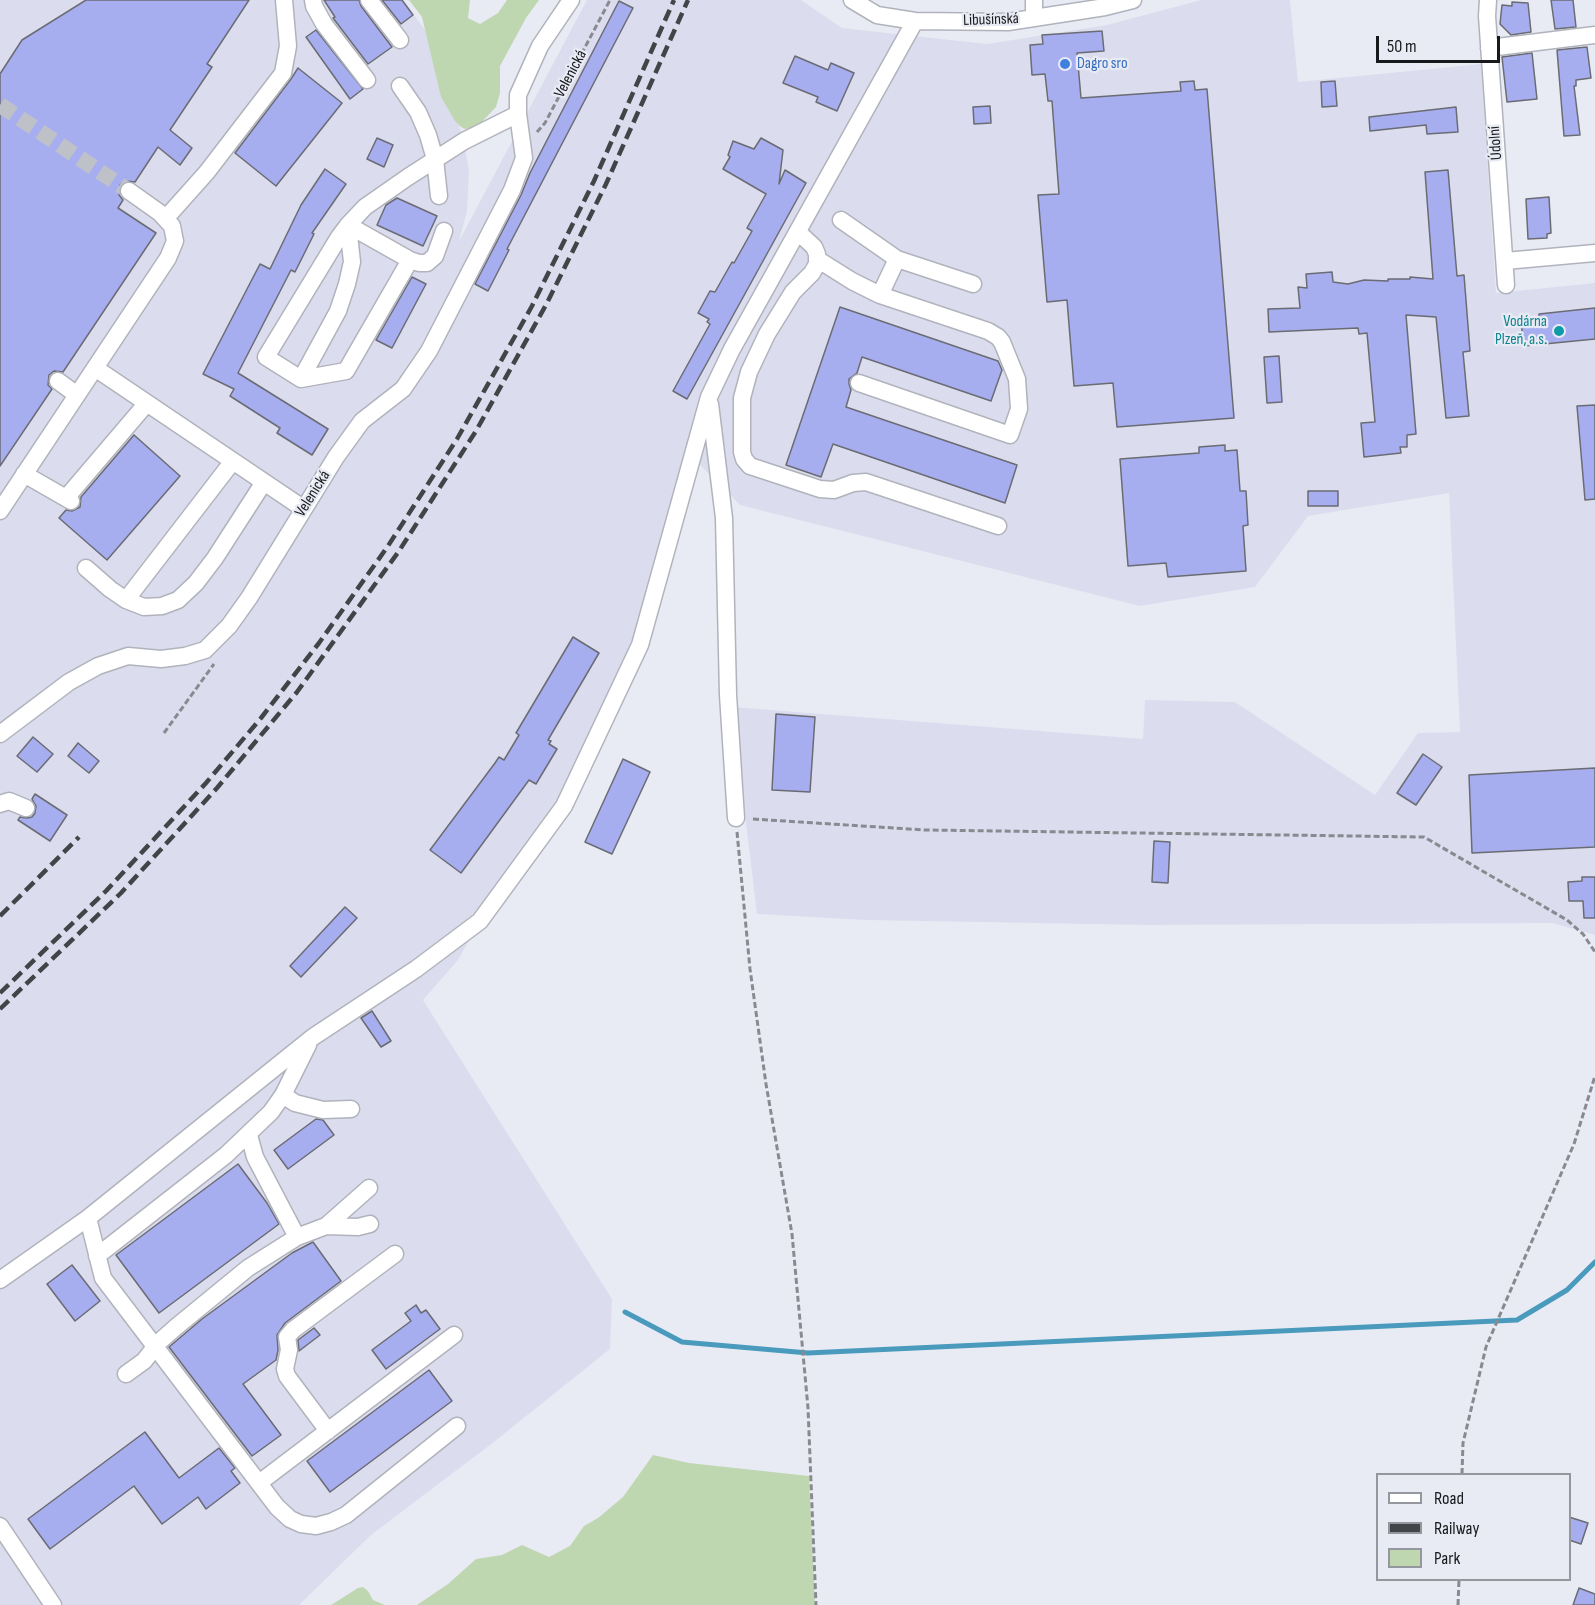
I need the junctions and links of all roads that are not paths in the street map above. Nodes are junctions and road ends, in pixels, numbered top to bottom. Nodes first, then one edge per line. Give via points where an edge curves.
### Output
1 (284, 0) edge
2 (313, 0) edge
3 (369, 0) edge
4 (571, 0) edge
5 (852, 0) edge
6 (1034, 0) edge
7 (1133, 0) edge
8 (1488, 0) edge
9 (1034, 18) junction
10 (915, 21) junction
11 (1595, 34) edge
12 (399, 40) dead end
13 (1490, 48) junction
14 (367, 80) dead end
15 (400, 86) dead end
16 (518, 114) junction
17 (435, 159) junction
18 (129, 191) tunnel mouth
19 (439, 196) dead end
20 (166, 218) junction
21 (841, 220) dead end
22 (348, 225) junction
23 (444, 231) dead end
24 (798, 232) junction
25 (1595, 253) edge
26 (817, 259) junction
27 (897, 259) junction
28 (410, 260) junction
29 (1505, 261) junction
30 (973, 284) dead end
31 (1506, 285) dead end
32 (880, 295) junction
33 (95, 368) junction
34 (301, 379) junction
35 (57, 381) dead end
36 (858, 383) dead end
37 (77, 395) junction
38 (709, 397) junction
39 (147, 403) junction
40 (233, 461) junction
41 (24, 474) junction
42 (264, 482) junction
43 (304, 509) junction
44 (0, 511) edge
45 (998, 526) dead end
46 (86, 568) dead end
47 (126, 600) junction
48 (0, 734) edge
49 (0, 804) edge
50 (26, 808) dead end
51 (736, 818) road end
52 (314, 1037) junction
53 (283, 1095) junction
54 (351, 1109) dead end
55 (249, 1135) junction
56 (369, 1188) dead end
57 (88, 1218) junction
58 (370, 1224) dead end
59 (326, 1226) junction
60 (297, 1237) junction
61 (395, 1254) dead end
62 (97, 1256) junction
63 (1, 1281) edge
64 (454, 1335) dead end
65 (155, 1347) junction
66 (126, 1374) dead end
67 (457, 1426) dead end
68 (328, 1431) junction
69 (259, 1483) junction
70 (0, 1526) edge
71 (53, 1605) edge

1 - 20 street via 288,46 283,73 207,172
2 - 14 street via 324,24
3 - 12 street
4 - 16 street, Velenická via 540,46 518,95
5 - 10 street, Libušínská via 877,15
6 - 9 street
7 - 9 street, Libušínská
8 - 13 street, Údolní
9 - 10 street, Libušínská via 1008,22
10 - 24 street
11 - 13 street
13 - 29 street, Údolní
15 - 17 street via 418,112
16 - 17 street
16 - 43 street, Velenická via 524,158 512,190 429,351 403,389 362,421
17 - 19 street
17 - 22 street via 365,207
18 - 20 street
20 - 33 street via 175,241 168,258
21 - 27 street
22 - 28 street
22 - 34 street via 352,262 347,284 338,311
22 - 34 street via 266,357
23 - 28 street via 435,256 427,263
24 - 26 street via 810,242
24 - 38 street
25 - 29 street
26 - 32 street
26 - 45 street via 816,268 793,292 748,372 742,398 744,459 750,466 820,489 834,490 866,482
27 - 30 street
27 - 32 street
28 - 34 street via 346,371
29 - 31 street, Údolní
32 - 36 street via 998,337 1017,379 1019,409 1010,435
33 - 37 street
33 - 39 street
35 - 37 street
37 - 41 street
38 - 51 street via 724,518 728,695
38 - 52 street via 640,645 564,806 480,921
39 - 40 street
39 - 41 street via 116,446 68,500
40 - 42 street
40 - 47 street
41 - 44 street
42 - 43 street
42 - 47 street via 215,558 178,600 144,607
43 - 48 street, Velenická via 229,626 204,650 161,659 128,656 98,666 69,682
46 - 47 street
49 - 50 street via 9,801
52 - 53 street
52 - 57 street
53 - 54 street via 295,1103 324,1110
53 - 55 street
55 - 60 street via 255,1157
55 - 62 street
56 - 59 street
57 - 62 street
57 - 63 street
58 - 59 street
59 - 60 street
60 - 65 street via 248,1268
61 - 68 street via 287,1337 287,1377
62 - 65 street via 103,1278
64 - 68 street
65 - 66 street
65 - 69 street
67 - 69 street via 346,1515 331,1522 316,1526 290,1519
68 - 69 street
70 - 71 street

